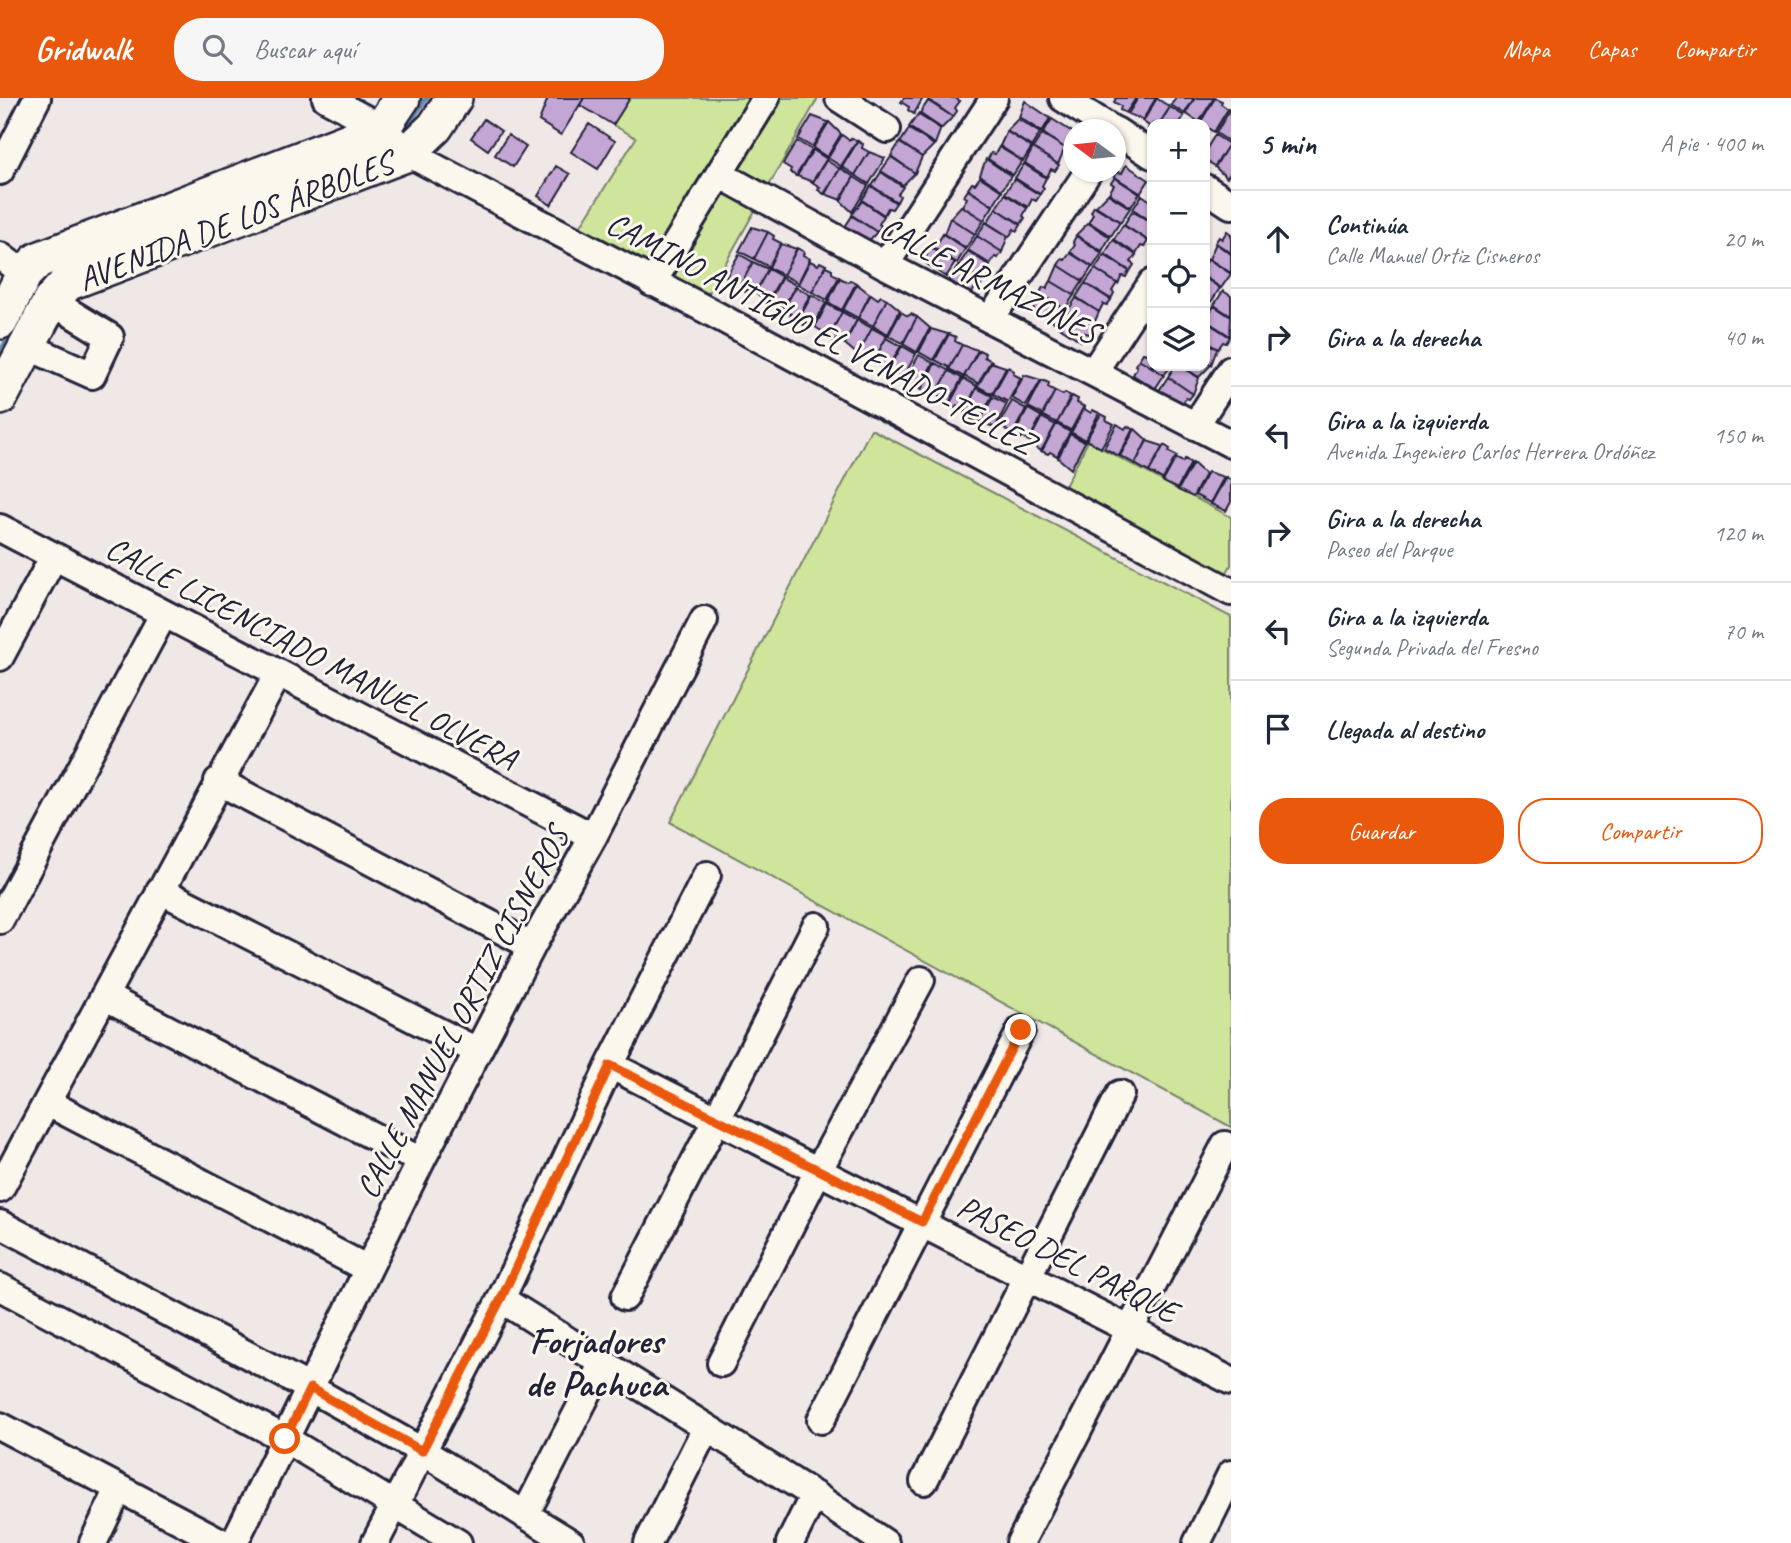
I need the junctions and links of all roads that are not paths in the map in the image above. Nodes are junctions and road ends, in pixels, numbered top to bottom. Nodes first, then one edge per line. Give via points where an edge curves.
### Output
1 (37, 98) edge
2 (326, 98) edge
3 (402, 98) edge
4 (454, 98) edge
5 (766, 98) edge
6 (839, 98) edge
7 (994, 98) edge
8 (1072, 101) edge
9 (1098, 119) edge
10 (382, 128) junction
11 (887, 129) dead end
12 (1126, 138) edge
13 (1147, 152) edge
14 (408, 153) junction
15 (2, 163) edge
16 (719, 174) junction
17 (1081, 182) edge
18 (12, 265) edge
19 (885, 265) junction
20 (652, 283) junction
21 (1147, 291) edge
22 (51, 301) junction
23 (991, 318) junction
24 (0, 321) edge
25 (27, 346) junction
26 (1231, 370) edge
27 (1094, 371) junction
28 (0, 397) edge
29 (1195, 426) junction
30 (1231, 444) edge
31 (0, 528) edge
32 (54, 556) junction
33 (1231, 592) edge
34 (163, 615) junction
35 (704, 621) dead end
36 (0, 657) edge
37 (278, 674) junction
38 (218, 782) junction
39 (593, 837) junction
40 (707, 875) dead end
41 (160, 890) junction
42 (0, 920) edge
43 (816, 926) dead end
44 (533, 946) junction
45 (920, 980) dead end
46 (104, 996) junction
47 (1021, 1030) dead end
48 (477, 1051) junction
49 (610, 1065) junction
50 (1120, 1094) dead end
51 (47, 1103) junction
52 (715, 1119) junction
53 (1225, 1145) dead end
54 (421, 1161) junction
55 (818, 1171) junction
56 (0, 1189) edge
57 (922, 1222) junction
58 (0, 1224) edge
59 (368, 1269) junction
60 (1027, 1275) junction
61 (0, 1287) edge
62 (625, 1297) dead end
63 (501, 1299) junction
64 (1130, 1330) junction
65 (603, 1363) junction
66 (721, 1363) dead end
67 (1231, 1381) edge
68 (310, 1388) junction
69 (821, 1420) dead end
70 (706, 1428) junction
71 (2, 1431) edge
72 (285, 1439) junction
73 (422, 1451) junction
74 (1231, 1474) edge
75 (924, 1481) dead end
76 (119, 1489) junction
77 (814, 1495) junction
78 (395, 1503) junction
79 (525, 1515) junction
80 (93, 1543) edge
81 (223, 1543) edge
82 (234, 1543) edge
83 (375, 1543) edge
84 (458, 1543) edge
85 (571, 1543) edge
86 (648, 1543) edge
87 (790, 1543) edge
88 (885, 1543) edge
89 (1020, 1543) edge
90 (1197, 1543) edge

1 - 15 street
2 - 10 street, CAMINO ANTIGUO EL VENADO-TELLEZ
3 - 10 main road
4 - 14 main road via 435,127
5 - 16 street
6 - 11 street
7 - 19 street
8 - 9 street
10 - 14 street, CAMINO ANTIGUO EL VENADO-TELLEZ
10 - 18 main road, AVENIDA DE LOS ÁRBOLES via 38,260
12 - 13 street
14 - 20 street, CAMINO ANTIGUO EL VENADO-TELLEZ
14 - 22 main road, AVENIDA DE LOS ÁRBOLES via 67,283
16 - 19 street, CALLE ARMAZONES
16 - 20 street
17 - 23 street
18 - 24 main road, AVENIDA DE LOS ÁRBOLES
19 - 23 street, CALLE ARMAZONES
20 - 33 street, CAMINO ANTIGUO EL VENADO-TELLEZ
21 - 27 street
22 - 25 main road, AVENIDA DE LOS ÁRBOLES
22 - 25 street via 110,337 92,375
23 - 27 street, CALLE ARMAZONES
25 - 28 main road, AVENIDA DE LOS ÁRBOLES
26 - 29 street
27 - 29 street, CALLE ARMAZONES
29 - 30 street, CALLE ARMAZONES
31 - 32 street, CALLE LICENCIADO MANUEL OLVERA
32 - 34 street, CALLE LICENCIADO MANUEL OLVERA
32 - 36 street
34 - 37 street, CALLE LICENCIADO MANUEL OLVERA
34 - 42 street
35 - 39 street, CALLE MANUEL ORTIZ CISNEROS
37 - 38 street
37 - 39 street, CALLE LICENCIADO MANUEL OLVERA
38 - 41 street
38 - 44 street
39 - 44 street, CALLE MANUEL ORTIZ CISNEROS
40 - 49 street
41 - 46 street
41 - 48 street
43 - 52 street
44 - 48 street, CALLE MANUEL ORTIZ CISNEROS
45 - 55 street
46 - 51 street
46 - 54 street
47 - 57 street
48 - 54 street, CALLE MANUEL ORTIZ CISNEROS
49 - 52 street, PASEO DEL PARQUE
49 - 63 street
50 - 60 street
51 - 56 street
51 - 59 street
52 - 55 street, PASEO DEL PARQUE
52 - 62 street
53 - 64 street
54 - 59 street, CALLE MANUEL ORTIZ CISNEROS
55 - 57 street, PASEO DEL PARQUE
55 - 66 street
57 - 60 street, PASEO DEL PARQUE
57 - 69 street
58 - 68 street
59 - 68 street, CALLE MANUEL ORTIZ CISNEROS
60 - 64 street, PASEO DEL PARQUE
60 - 75 street
61 - 72 street
63 - 65 street
63 - 73 street
64 - 67 street, PASEO DEL PARQUE
64 - 89 street
65 - 70 street
65 - 79 street
68 - 72 street, CALLE MANUEL ORTIZ CISNEROS
68 - 73 street
70 - 77 street
70 - 86 street
71 - 76 street
72 - 78 street
72 - 82 street, CALLE MANUEL ORTIZ CISNEROS
73 - 78 street
73 - 79 street
74 - 90 street
76 - 80 street
76 - 81 street
77 - 87 street
77 - 88 street
78 - 83 street
78 - 84 street
79 - 85 street

